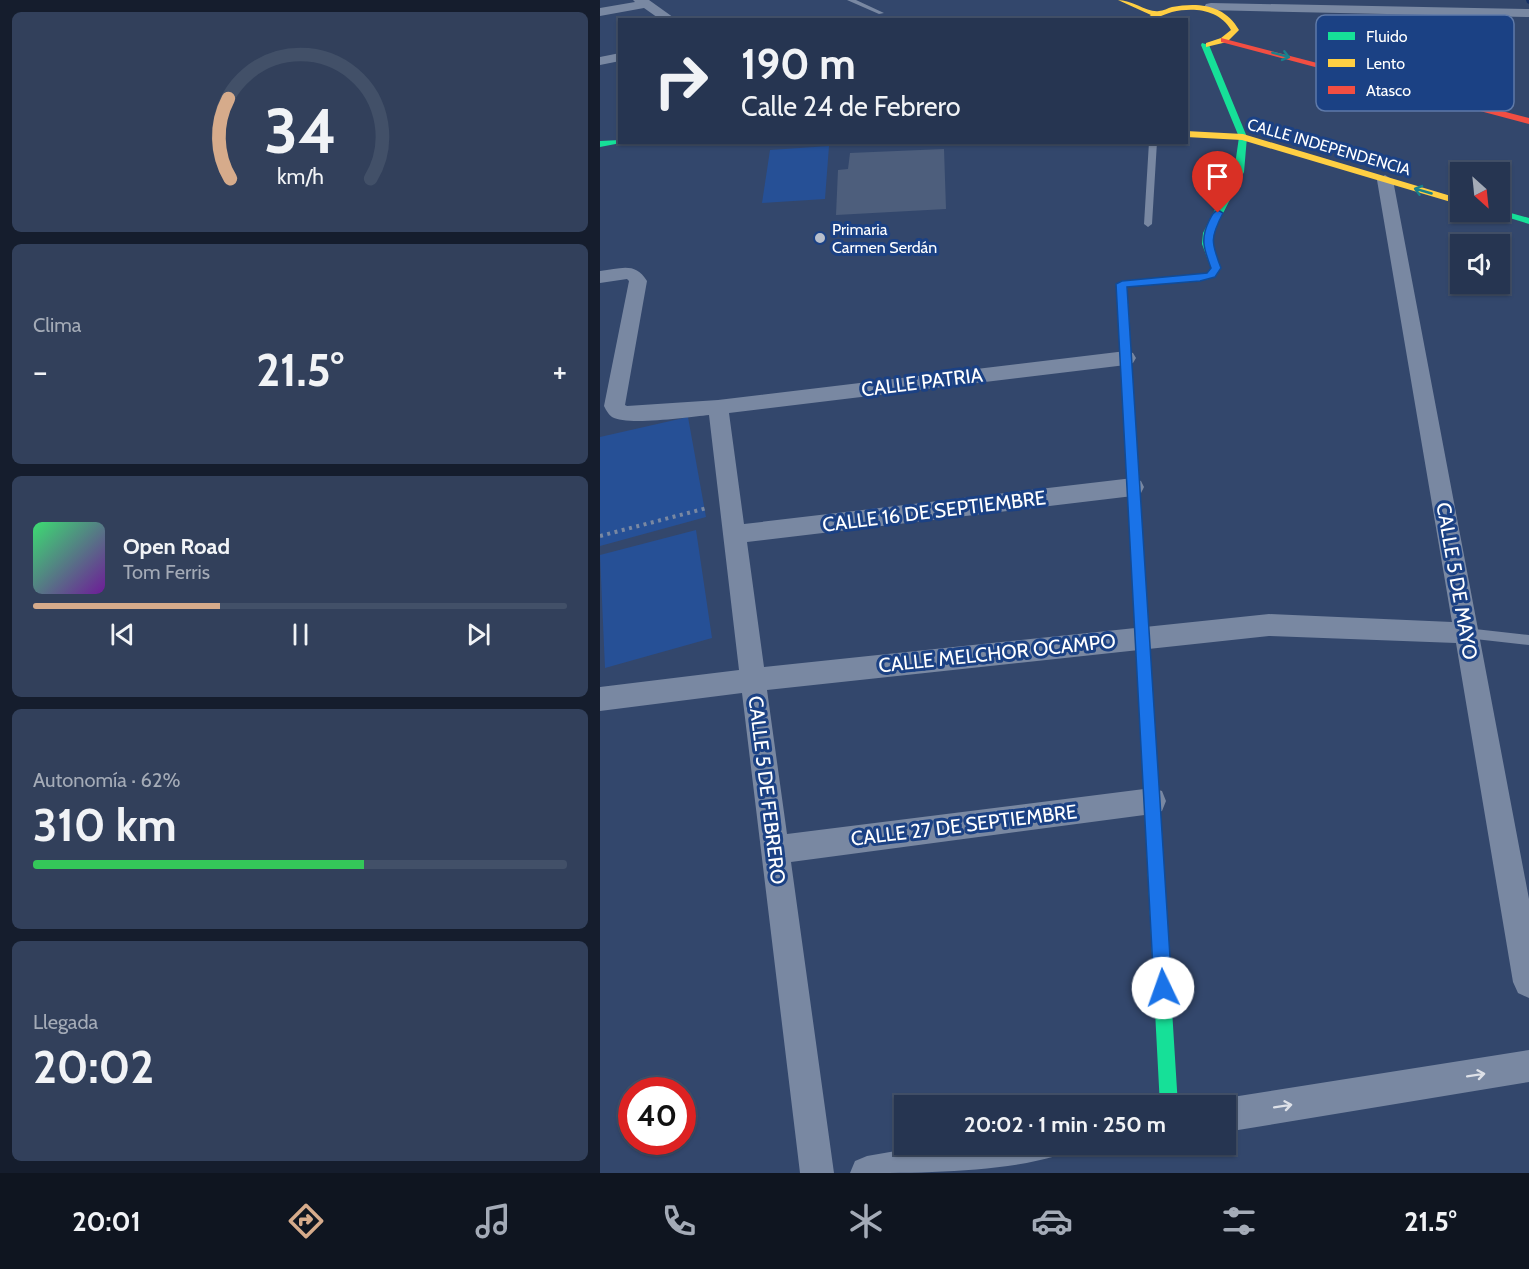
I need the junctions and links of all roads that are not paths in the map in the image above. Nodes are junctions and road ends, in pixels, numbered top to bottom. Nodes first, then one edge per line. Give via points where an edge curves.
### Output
1 (850, 0) edge
2 (1122, 0) edge
3 (643, 2) edge
4 (1176, 4) edge
5 (1211, 7) junction
6 (1152, 11) edge
7 (600, 12) edge
8 (881, 13) dead end
9 (1529, 13) edge
10 (668, 18) edge
11 (1235, 30) junction
12 (1224, 40) junction
13 (1205, 45) junction
14 (1189, 46) dead end
15 (1316, 51) edge
16 (618, 57) edge
17 (600, 61) edge
18 (1316, 64) edge
19 (1491, 111) edge
20 (1529, 121) edge
21 (1188, 134) edge
22 (1243, 137) junction
23 (618, 142) edge
24 (600, 144) edge
25 (1153, 144) edge
26 (1385, 180) junction
27 (1450, 199) edge
28 (1510, 216) edge
29 (1529, 221) edge
30 (1148, 224) dead end
31 (600, 277) edge
32 (1126, 358) junction
33 (717, 407) junction
34 (1133, 487) junction
35 (734, 534) junction
36 (1466, 633) junction
37 (1142, 637) junction
38 (1529, 640) edge
39 (753, 680) junction
40 (600, 699) edge
41 (1152, 801) junction
42 (775, 850) junction
43 (1529, 982) edge
44 (1529, 1066) edge
45 (1168, 1095) edge
46 (1236, 1113) edge
47 (977, 1155) edge
48 (817, 1173) edge
49 (867, 1173) edge

1 - 8 lane
2 - 6 street
3 - 7 street
3 - 10 street
4 - 5 street
4 - 6 street
5 - 9 street
5 - 11 street via 1231,17
11 - 12 street
11 - 15 street
12 - 13 street
12 -> 18 street
13 - 14 street
13 - 22 street
16 - 17 street
19 -> 20 street
21 - 22 street, CALLE INDEPENDENCIA
22 - 26 street, CALLE INDEPENDENCIA
22 - 32 street via 1239,172 1208,233 1207,244 1216,268 1211,275 1122,284
23 - 24 street
25 - 30 lane
27 -> 26 street, CALLE INDEPENDENCIA
26 - 36 street, CALLE 5 DE MAYO
28 - 29 street
31 - 33 street, CALLE PATRIA via 630,273 638,281 614,406 619,412
32 - 33 street, CALLE PATRIA
32 - 34 street
33 - 35 street, CALLE 5 DE FEBRERO
34 - 35 street, CALLE 16 DE SEPTIEMBRE
34 - 37 street
35 - 39 street, CALLE 5 DE FEBRERO
36 - 37 street, CALLE MELCHOR OCAMPO via 1269,625
36 - 38 lane
36 - 43 street, CALLE 5 DE MAYO
37 - 39 street, CALLE MELCHOR OCAMPO
37 - 41 street
39 - 40 street, CALLE MELCHOR OCAMPO
39 - 42 street, CALLE 5 DE FEBRERO
41 - 42 street, CALLE 27 DE SEPTIEMBRE
41 - 45 street
42 - 48 street, CALLE 5 DE FEBRERO
46 -> 44 street
47 - 49 street

